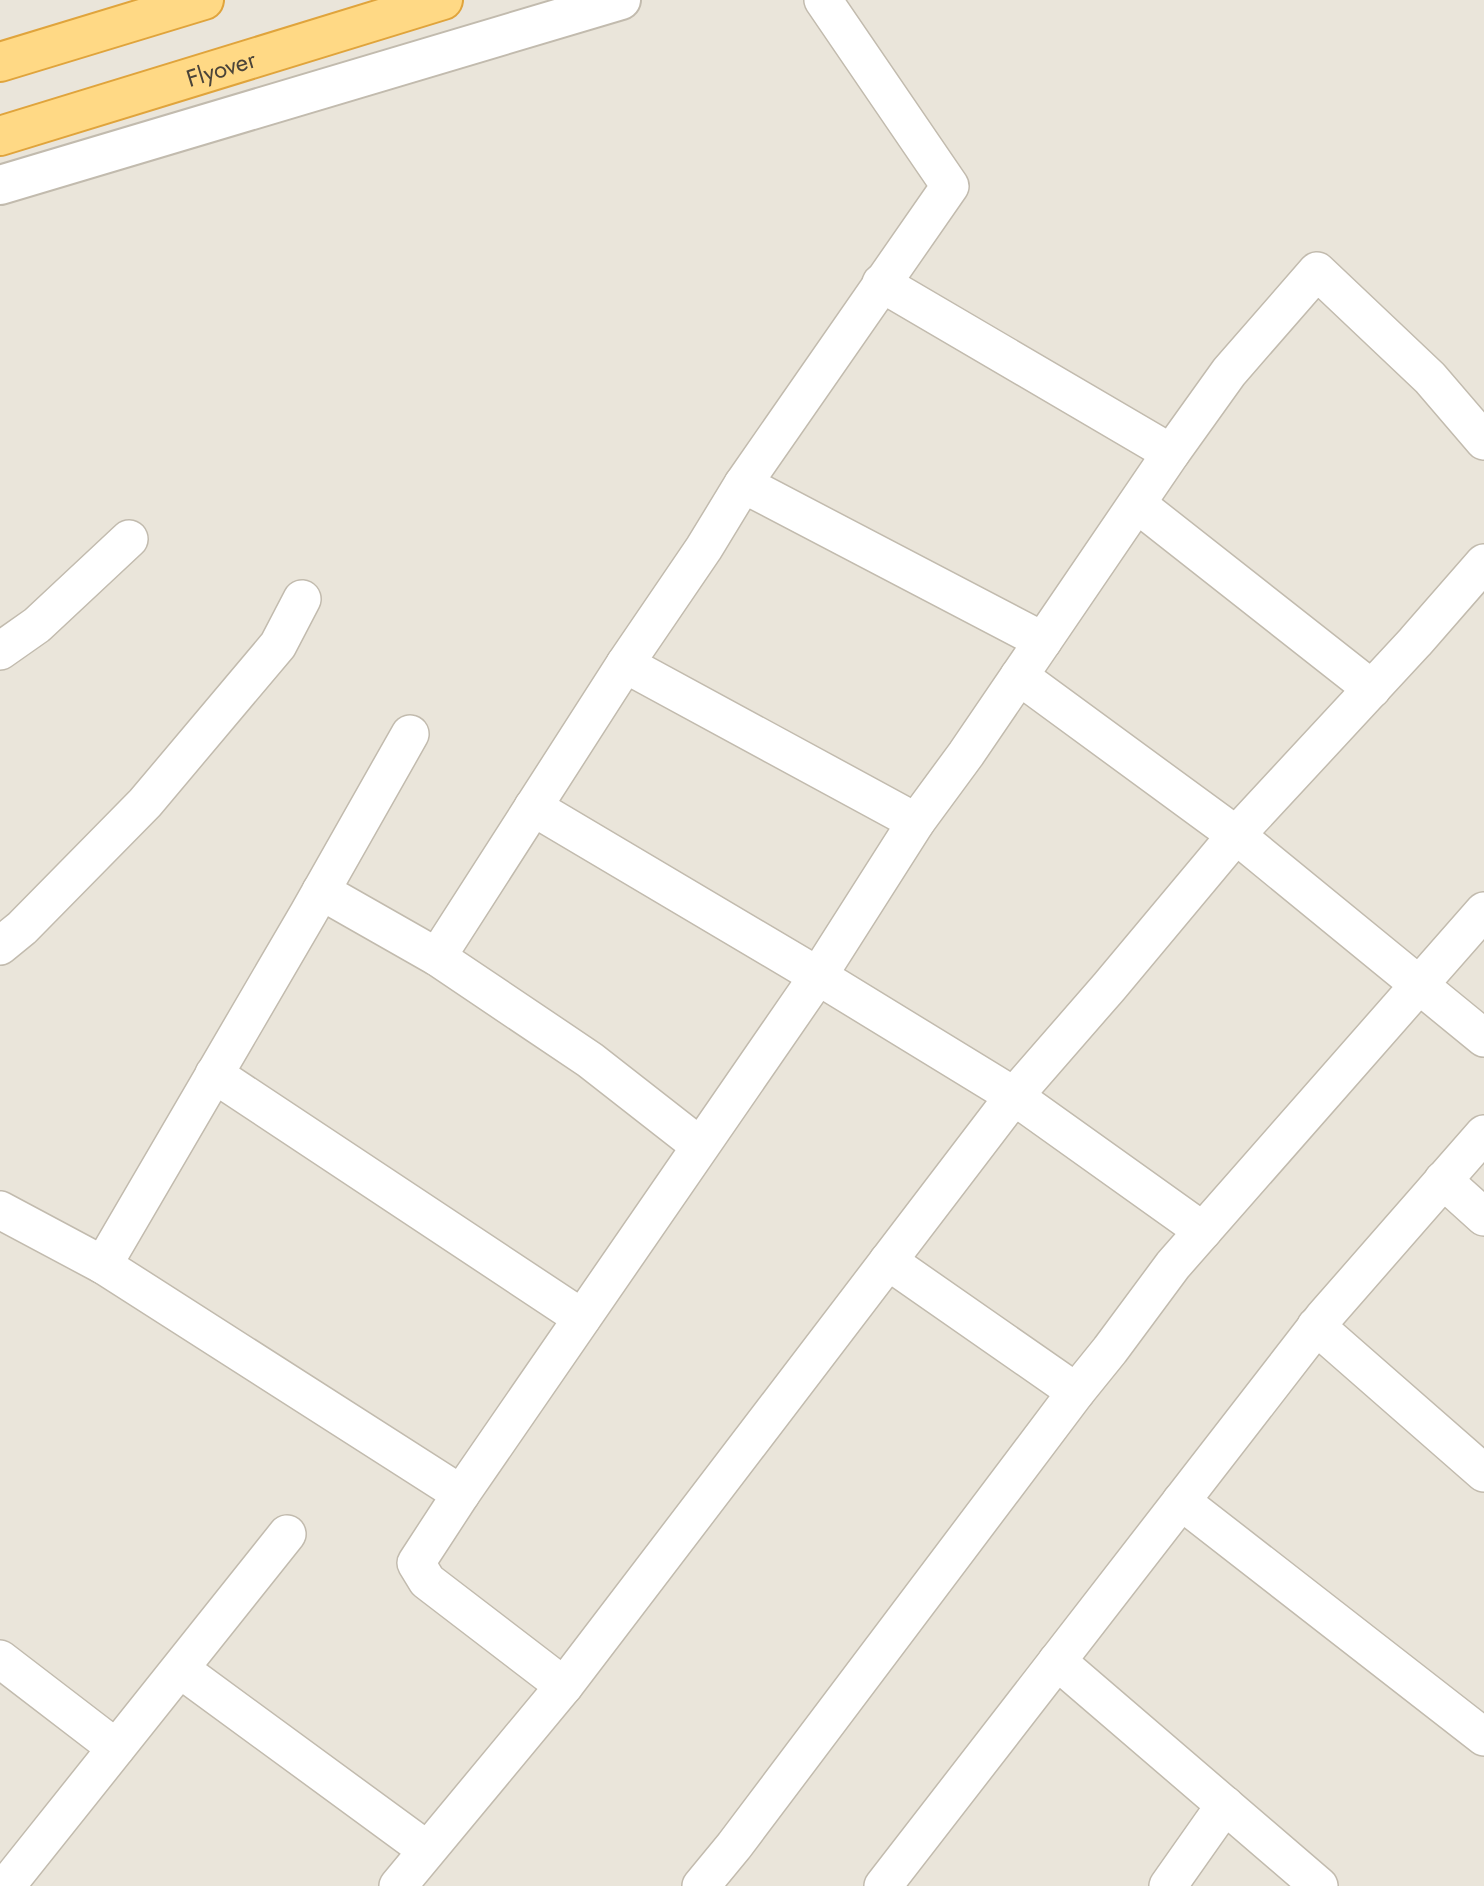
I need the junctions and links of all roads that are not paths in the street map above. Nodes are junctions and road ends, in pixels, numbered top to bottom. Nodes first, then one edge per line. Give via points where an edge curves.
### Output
1 (204, 0) edge
2 (443, 0) edge
3 (621, 0) edge
4 (822, 0) edge
5 (0, 62) edge
6 (0, 136) edge
7 (0, 185) edge
8 (881, 284) junction
9 (1484, 440) edge
10 (1171, 453) junction
11 (743, 484) junction
12 (1138, 504) junction
13 (129, 539) dead end
14 (1484, 563) edge
15 (302, 599) dead end
16 (1042, 641) junction
17 (0, 652) edge
18 (625, 664) junction
19 (1019, 676) junction
20 (1372, 689) junction
21 (410, 734) dead end
22 (533, 807) junction
23 (916, 822) junction
24 (1236, 835) junction
25 (321, 891) junction
26 (1484, 911) edge
27 (0, 946) edge
28 (437, 957) junction
29 (818, 976) junction
30 (1420, 985) junction
31 (1484, 1038) edge
32 (214, 1074) junction
33 (1014, 1096) junction
34 (1484, 1133) edge
35 (701, 1146) junction
36 (1443, 1180) junction
37 (0, 1210) edge
38 (1484, 1217) edge
39 (1203, 1231) junction
40 (888, 1261) junction
41 (103, 1265) junction
42 (582, 1318) junction
43 (1316, 1326) junction
44 (1076, 1392) junction
45 (1484, 1473) edge
46 (461, 1494) junction
47 (1181, 1500) junction
48 (287, 1534) dead end
49 (0, 1659) edge
50 (1057, 1661) junction
51 (180, 1669) junction
52 (564, 1686) junction
53 (1484, 1737) edge
54 (116, 1748) junction
55 (1225, 1805) junction
56 (427, 1850) junction
57 (11, 1880) edge
58 (398, 1886) edge
59 (701, 1886) edge
60 (883, 1886) edge
61 (1168, 1886) edge
62 (1318, 1886) edge

1 - 5 highway
2 - 6 highway, Flyover
3 - 7 street
4 - 8 street via 950,186
8 - 10 street
8 - 11 street
9 - 10 street via 1430,378 1317,271 1229,372
10 - 12 street
11 - 16 street
11 - 18 street
12 - 16 street
12 - 20 street
13 - 17 street via 37,625
14 - 20 street
15 - 27 street via 278,645 145,803
16 - 19 street
18 - 22 street
18 - 23 street
19 - 23 street
19 - 24 street
20 - 24 street
21 - 25 street
22 - 28 street
22 - 29 street
23 - 29 street
24 - 30 street
24 - 33 street
25 - 28 street
25 - 32 street
26 - 30 street
28 - 35 street via 590,1060
29 - 33 street
29 - 35 street
30 - 31 street
30 - 39 street
32 - 41 street
32 - 42 street
33 - 39 street
33 - 40 street
34 - 36 street
35 - 42 street
36 - 38 street
36 - 43 street
37 - 41 street
39 - 44 street
40 - 44 street
40 - 52 street
41 - 46 street
42 - 46 street
43 - 45 street
43 - 47 street
44 - 59 street
46 - 52 street via 416,1563 427,1580
47 - 50 street
47 - 53 street
48 - 51 street
49 - 54 street
50 - 55 street
50 - 60 street
51 - 54 street
51 - 56 street
52 - 56 street
54 - 57 street
55 - 61 street
55 - 62 street
56 - 58 street

